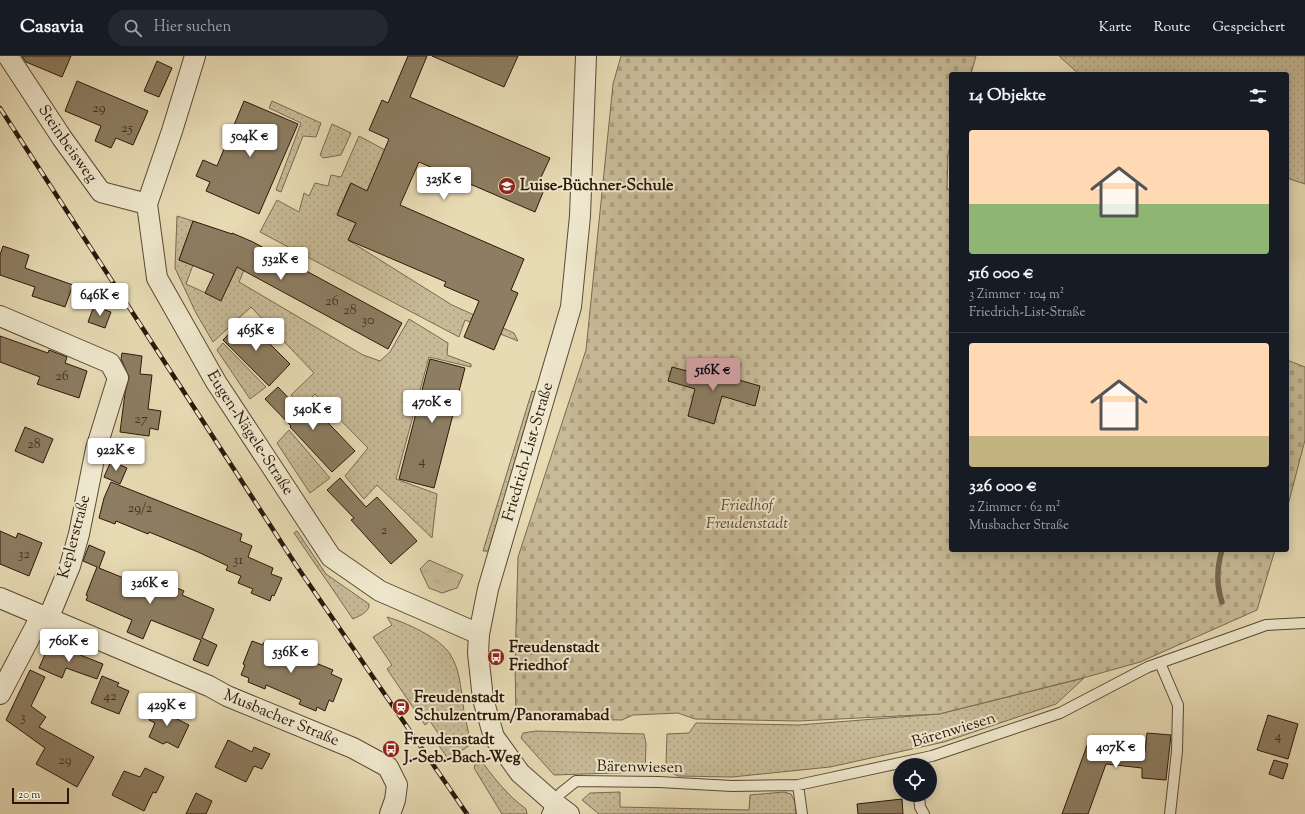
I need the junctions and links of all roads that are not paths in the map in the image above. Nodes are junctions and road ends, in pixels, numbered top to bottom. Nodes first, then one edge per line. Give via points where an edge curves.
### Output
1 (8, 56) edge
2 (195, 56) edge
3 (586, 56) edge
4 (147, 204) junction
5 (0, 316) edge
6 (0, 598) edge
7 (44, 617) junction
8 (1305, 623) edge
9 (479, 634) junction
10 (1160, 663) junction
11 (0, 694) edge
12 (926, 758) edge
13 (893, 767) edge
14 (798, 785) junction
15 (919, 802) edge
16 (550, 808) edge
17 (390, 814) edge
18 (569, 814) edge
19 (802, 814) edge
20 (924, 814) edge
21 (1170, 814) edge

1 - 4 street, Steinbeisweg via 101,192
2 - 4 street, Eugen-Nägele-Straße
3 - 9 street, Friedrich-List-Straße via 580,216 571,308 488,589
4 - 9 street, Eugen-Nägele-Straße via 157,278 216,382 331,557 380,591
5 - 7 street, Keplerstraße via 110,363 118,378 96,449 70,566
6 - 7 street, Musbacher Straße
7 - 11 street, Keplerstraße
7 - 17 street, Musbacher Straße via 353,748 388,767 397,786
8 - 10 lane, Bärenwiesen via 1266,625
9 - 16 street, Friedrich-List-Straße via 478,653 483,699 494,737
10 - 12 lane, Bärenwiesen via 1060,713
10 - 21 lane via 1178,705
13 - 14 lane, Bärenwiesen
14 - 16 lane, Bärenwiesen via 732,786 576,781 561,793
14 - 19 lane
15 - 20 lane
16 - 18 street, Friedrich-List-Straße

